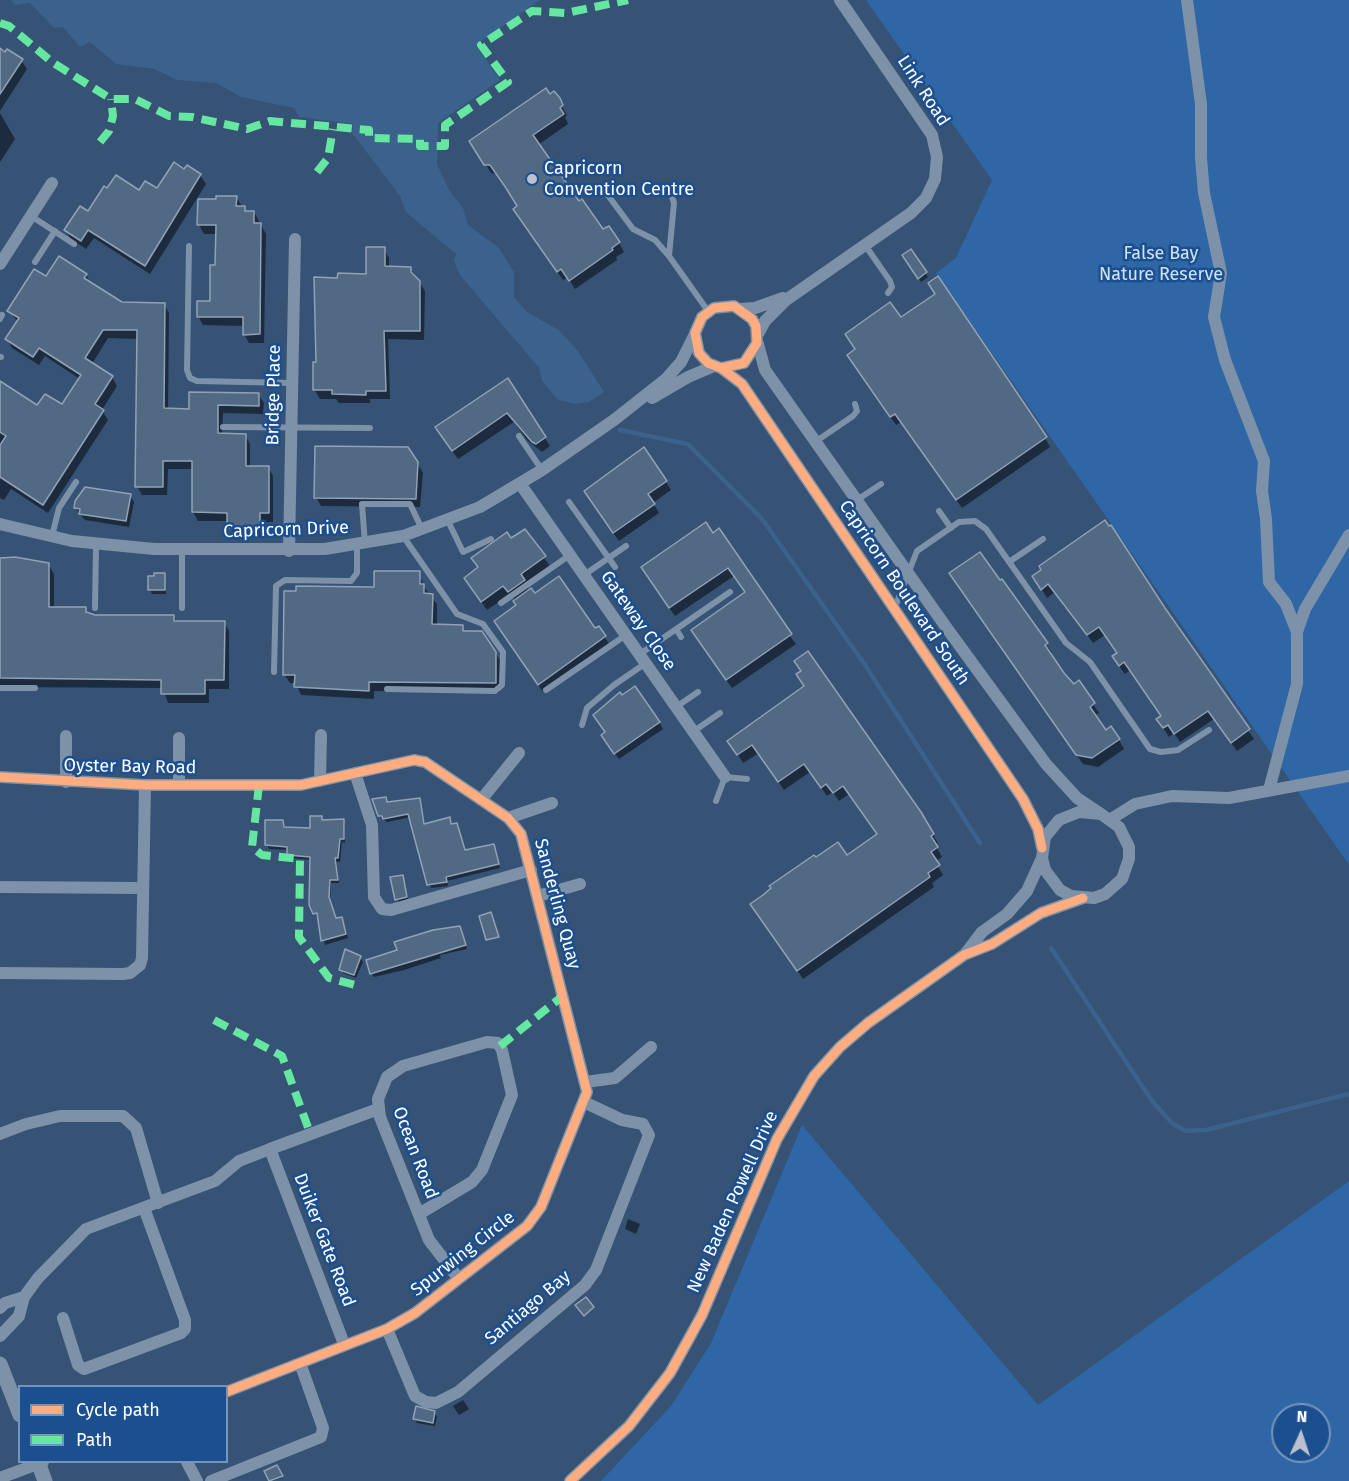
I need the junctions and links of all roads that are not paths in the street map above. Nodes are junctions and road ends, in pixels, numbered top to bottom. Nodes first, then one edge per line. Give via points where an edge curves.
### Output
1 (840, 0) edge
2 (1187, 0) edge
3 (52, 183) dead end
4 (669, 187) dead end
5 (607, 194) dead end
6 (31, 216) junction
7 (55, 231) junction
8 (295, 239) dead end
9 (74, 244) dead end
10 (865, 245) junction
11 (189, 246) dead end
12 (669, 256) junction
13 (35, 262) dead end
14 (0, 264) edge
15 (798, 292) junction
16 (888, 293) dead end
17 (740, 309) junction
18 (708, 311) junction
19 (695, 333) junction
20 (758, 338) junction
21 (718, 367) junction
22 (292, 383) junction
23 (855, 404) dead end
24 (614, 420) junction
25 (223, 427) dead end
26 (291, 428) junction
27 (370, 428) dead end
28 (519, 436) dead end
29 (815, 443) junction
30 (542, 470) junction
31 (76, 482) dead end
32 (881, 484) dead end
33 (521, 485) junction
34 (856, 501) junction
35 (569, 502) dead end
36 (939, 511) dead end
37 (448, 521) junction
38 (0, 524) edge
39 (951, 528) junction
40 (423, 530) junction
41 (1349, 535) edge
42 (403, 536) junction
43 (52, 537) junction
44 (491, 539) dead end
45 (1042, 539) dead end
46 (96, 545) junction
47 (361, 545) junction
48 (626, 546) dead end
49 (182, 550) junction
50 (289, 551) junction
51 (570, 555) junction
52 (609, 558) junction
53 (1009, 562) junction
54 (615, 567) dead end
55 (907, 571) junction
56 (584, 575) junction
57 (730, 592) dead end
58 (501, 603) dead end
59 (895, 607) junction
60 (95, 608) dead end
61 (182, 608) dead end
62 (676, 629) junction
63 (1297, 632) junction
64 (626, 635) junction
65 (681, 637) dead end
66 (643, 659) junction
67 (274, 672) dead end
68 (0, 688) edge
69 (35, 688) dead end
70 (387, 689) dead end
71 (546, 690) dead end
72 (698, 692) dead end
73 (676, 707) junction
74 (720, 713) dead end
75 (582, 725) dead end
76 (1209, 730) dead end
77 (693, 732) junction
78 (321, 735) dead end
79 (66, 736) dead end
80 (178, 738) dead end
81 (519, 753) dead end
82 (355, 773) junction
83 (1349, 776) edge
84 (0, 777) edge
85 (725, 777) junction
86 (747, 779) dead end
87 (320, 781) junction
88 (66, 782) junction
89 (145, 785) junction
90 (179, 785) junction
91 (1269, 790) junction
92 (481, 800) junction
93 (716, 801) dead end
94 (552, 803) dead end
95 (1106, 817) junction
96 (508, 818) junction
97 (1042, 853) junction
98 (531, 870) junction
99 (580, 884) dead end
100 (0, 887) edge
101 (143, 888) junction
102 (538, 897) junction
103 (1083, 898) junction
104 (964, 955) junction
105 (0, 973) edge
106 (564, 995) joint
107 (651, 1047) dead end
108 (586, 1082) junction
109 (584, 1102) junction
110 (378, 1109) junction
111 (0, 1134) edge
112 (270, 1149) junction
113 (158, 1203) junction
114 (144, 1208) junction
115 (418, 1214) junction
116 (459, 1279) junction
117 (24, 1297) junction
118 (0, 1308) edge
119 (63, 1318) dead end
120 (387, 1329) junction
121 (0, 1336) edge
122 (344, 1344) junction
123 (300, 1363) junction
124 (0, 1364) edge
125 (228, 1391) edge
126 (18, 1410) edge
127 (38, 1463) edge
128 (40, 1463) edge
129 (188, 1463) edge
130 (0, 1478) edge
131 (45, 1481) edge
132 (197, 1481) edge
133 (211, 1481) edge
134 (570, 1481) edge

1 - 10 street, Link Road via 926,124 937,157 935,178 926,198
2 - 63 street via 1202,104 1204,193 1221,273 1214,317 1225,360 1264,461 1262,491 1269,582 1286,604
3 - 6 street
4 - 12 lane via 674,203
5 - 12 lane via 633,229 655,240
6 - 7 lane
6 - 14 street
7 - 9 lane
7 - 13 lane
8 - 22 street, Bridge Place
10 - 15 street, Link Road
10 - 16 lane via 890,281
11 - 22 lane via 190,378
12 - 18 lane
15 - 17 street, Link Road
15 - 20 street, Link Road via 775,310
17 - 18 street via 727,305
17 - 20 street via 752,319
18 - 19 street
19 - 21 street via 699,353
19 - 24 street, Capricorn Drive via 687,352 666,379
20 - 21 street via 744,363
20 - 29 street, Capricorn Boulevard South via 762,364
21 - 24 street, Capricorn Drive via 688,377
21 - 59 street, Capricorn Boulevard South via 742,384
22 - 26 street, Bridge Place
23 - 29 lane via 857,411 853,416
24 - 30 street, Capricorn Drive
25 - 26 lane
26 - 27 lane
26 - 50 street, Bridge Place
28 - 30 lane
29 - 34 street, Capricorn Boulevard South
30 - 33 street, Capricorn Drive
31 - 43 lane via 59,508
32 - 34 lane
33 - 37 street, Capricorn Drive
33 - 51 street, Gateway Close
34 - 55 street, Capricorn Boulevard South
35 - 52 lane
36 - 39 lane
37 - 40 street, Capricorn Drive
37 - 44 lane via 462,552
38 - 43 street, Capricorn Drive
39 - 53 lane via 970,520 986,529
39 - 55 lane via 917,552
40 - 42 street, Capricorn Drive
40 - 47 lane via 410,504 362,504
41 - 63 street via 1305,609
42 - 47 street, Capricorn Drive
42 - 70 lane via 457,614 483,624 503,652 502,685 495,691
43 - 46 street, Capricorn Drive
45 - 53 lane
46 - 49 street, Capricorn Drive
46 - 60 lane
47 - 50 street, Capricorn Drive
47 - 67 lane via 357,573 351,581 285,580 276,586
48 - 52 lane
49 - 50 street, Capricorn Drive
49 - 61 lane
51 - 56 street, Gateway Close
51 - 58 lane
52 - 54 lane
52 - 56 lane
53 - 76 lane via 1066,643 1090,662 1150,749 1178,750
55 - 59 lane
55 - 95 street, Capricorn Boulevard South via 1046,764 1077,798
56 - 64 street, Gateway Close
57 - 62 lane
59 - 97 street, Capricorn Boulevard South via 1023,799 1038,828
62 - 65 lane
62 - 66 lane via 661,636
63 - 91 street via 1297,684
64 - 66 street, Gateway Close
64 - 71 lane
66 - 73 street, Gateway Close
66 - 75 lane via 587,708
68 - 69 lane
72 - 73 lane
73 - 77 street, Gateway Close
74 - 77 lane
77 - 85 street, Gateway Close
78 - 87 street
79 - 88 street
80 - 90 street
81 - 92 street
82 - 87 street, Sanderling Quay
82 - 92 street, Sanderling Quay via 404,761 425,762
82 - 98 street via 372,825 374,897 382,909
83 - 91 street
84 - 88 street, Oyster Bay Road
85 - 86 lane
85 - 93 lane
87 - 90 street, Oyster Bay Road via 301,785
88 - 89 street, Oyster Bay Road
89 - 90 street, Oyster Bay Road
89 - 101 street, Oyster Bay Road
91 - 95 street via 1229,798 1173,796 1135,804
92 - 96 street, Sanderling Quay
94 - 96 street
95 - 97 street via 1079,812 1059,820 1051,828
95 - 103 street via 1125,837 1127,869 1105,894
96 - 98 street, Sanderling Quay via 521,834
97 - 103 street via 1045,870 1060,890
97 - 104 street, New Baden Powell Drive via 1020,902 982,932
98 - 102 street, Sanderling Quay
99 - 102 street, Sanderling Quay
100 - 101 street
101 - 105 street, Oyster Bay Road via 142,958 136,970 123,974
102 - 106 street, Sanderling Quay
103 - 104 street, New Baden Powell Drive via 1041,913 992,944
104 - 134 street, New Baden Powell Drive via 868,1023 814,1076 777,1138 702,1315 670,1373 629,1426
106 - 108 street, Spurwing Circle
107 - 108 street via 615,1077
108 - 109 street, Spurwing Circle
109 - 116 street, Spurwing Circle via 536,1216
109 - 120 street, Santiago Bay via 622,1120 643,1124 649,1135 596,1270 585,1285 458,1392 436,1403 415,1396
110 - 112 street
110 - 115 street, Ocean Road
110 - 115 street, Ocean Road via 382,1084 403,1066 488,1042 500,1046 512,1095 482,1170 472,1182
111 - 113 street via 60,1116 123,1116 136,1128
112 - 113 street via 239,1161 216,1181
112 - 122 street, Duiker Gate Road
113 - 114 street
114 - 117 street via 86,1229
114 - 119 street via 185,1329 84,1369 78,1365
115 - 116 street, Ocean Road via 433,1246
116 - 120 street, Spurwing Circle via 433,1301
117 - 118 street
117 - 121 street via 20,1316
120 - 122 street, Spurwing Circle
122 - 123 street, Spurwing Circle
123 - 125 street, Spurwing Circle
123 - 133 street via 323,1428 321,1437
124 - 126 street
127 - 130 street
128 - 131 street
129 - 132 street

